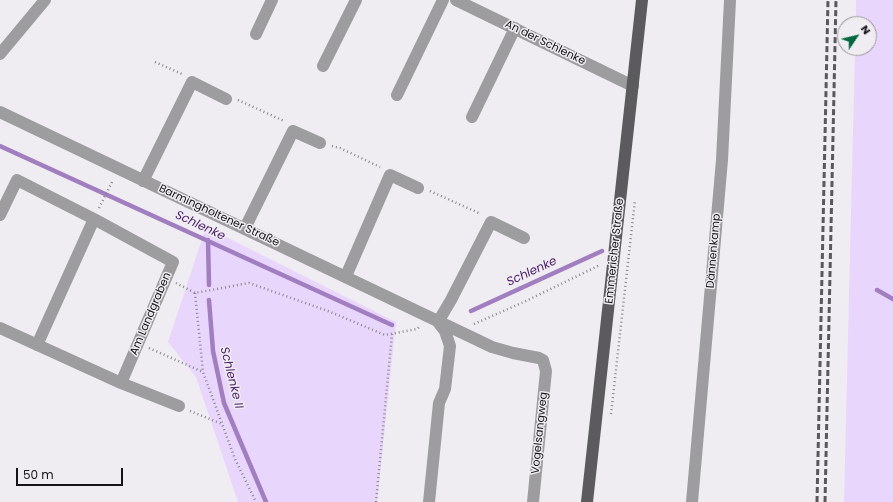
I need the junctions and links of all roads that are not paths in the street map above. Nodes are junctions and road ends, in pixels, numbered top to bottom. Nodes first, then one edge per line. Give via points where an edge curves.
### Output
1 (45, 0) edge
2 (272, 0) edge
3 (356, 0) edge
4 (443, 0) edge
5 (456, 0) edge
6 (642, 0) edge
7 (730, 0) edge
8 (515, 28) junction
9 (256, 34) dead end
10 (0, 54) edge
11 (323, 66) dead end
12 (633, 86) junction
13 (397, 95) dead end
14 (226, 100) road end
15 (0, 112) edge
16 (472, 117) dead end
17 (320, 143) road end
18 (143, 181) junction
19 (418, 188) road end
20 (96, 214) junction
21 (0, 215) edge
22 (245, 228) junction
23 (524, 238) dead end
24 (346, 276) junction
25 (443, 324) junction
26 (0, 328) edge
27 (37, 345) junction
28 (545, 363) joint
29 (121, 383) junction
30 (179, 406) road end
31 (429, 502) edge
32 (532, 502) edge
33 (587, 502) edge
34 (692, 502) edge

1 - 10 street
2 - 9 street
3 - 11 street
4 - 13 street
5 - 8 street, An der Schlenke
6 - 12 main road, Emmericher Straße
7 - 34 street, Dännenkamp via 722,160
8 - 12 street, An der Schlenke
8 - 16 street
12 - 33 main road, Emmericher Straße
14 - 18 street via 192,82
15 - 18 street, Barmingholtener Straße
17 - 22 street via 293,130
18 - 22 street, Barmingholtener Straße
19 - 24 street via 390,174
20 - 21 street, Am Landgraben via 17,180
20 - 27 street
20 - 29 street, Am Landgraben via 173,262
22 - 24 street, Barmingholtener Straße
23 - 25 street via 491,222 451,300
24 - 25 street, Barmingholtener Straße
25 - 28 street, Barmingholtener Straße via 492,347 539,358
25 - 31 street via 450,346 445,389 439,403
26 - 27 street
27 - 29 street
28 - 32 street, Vogelsangweg
29 - 30 street

